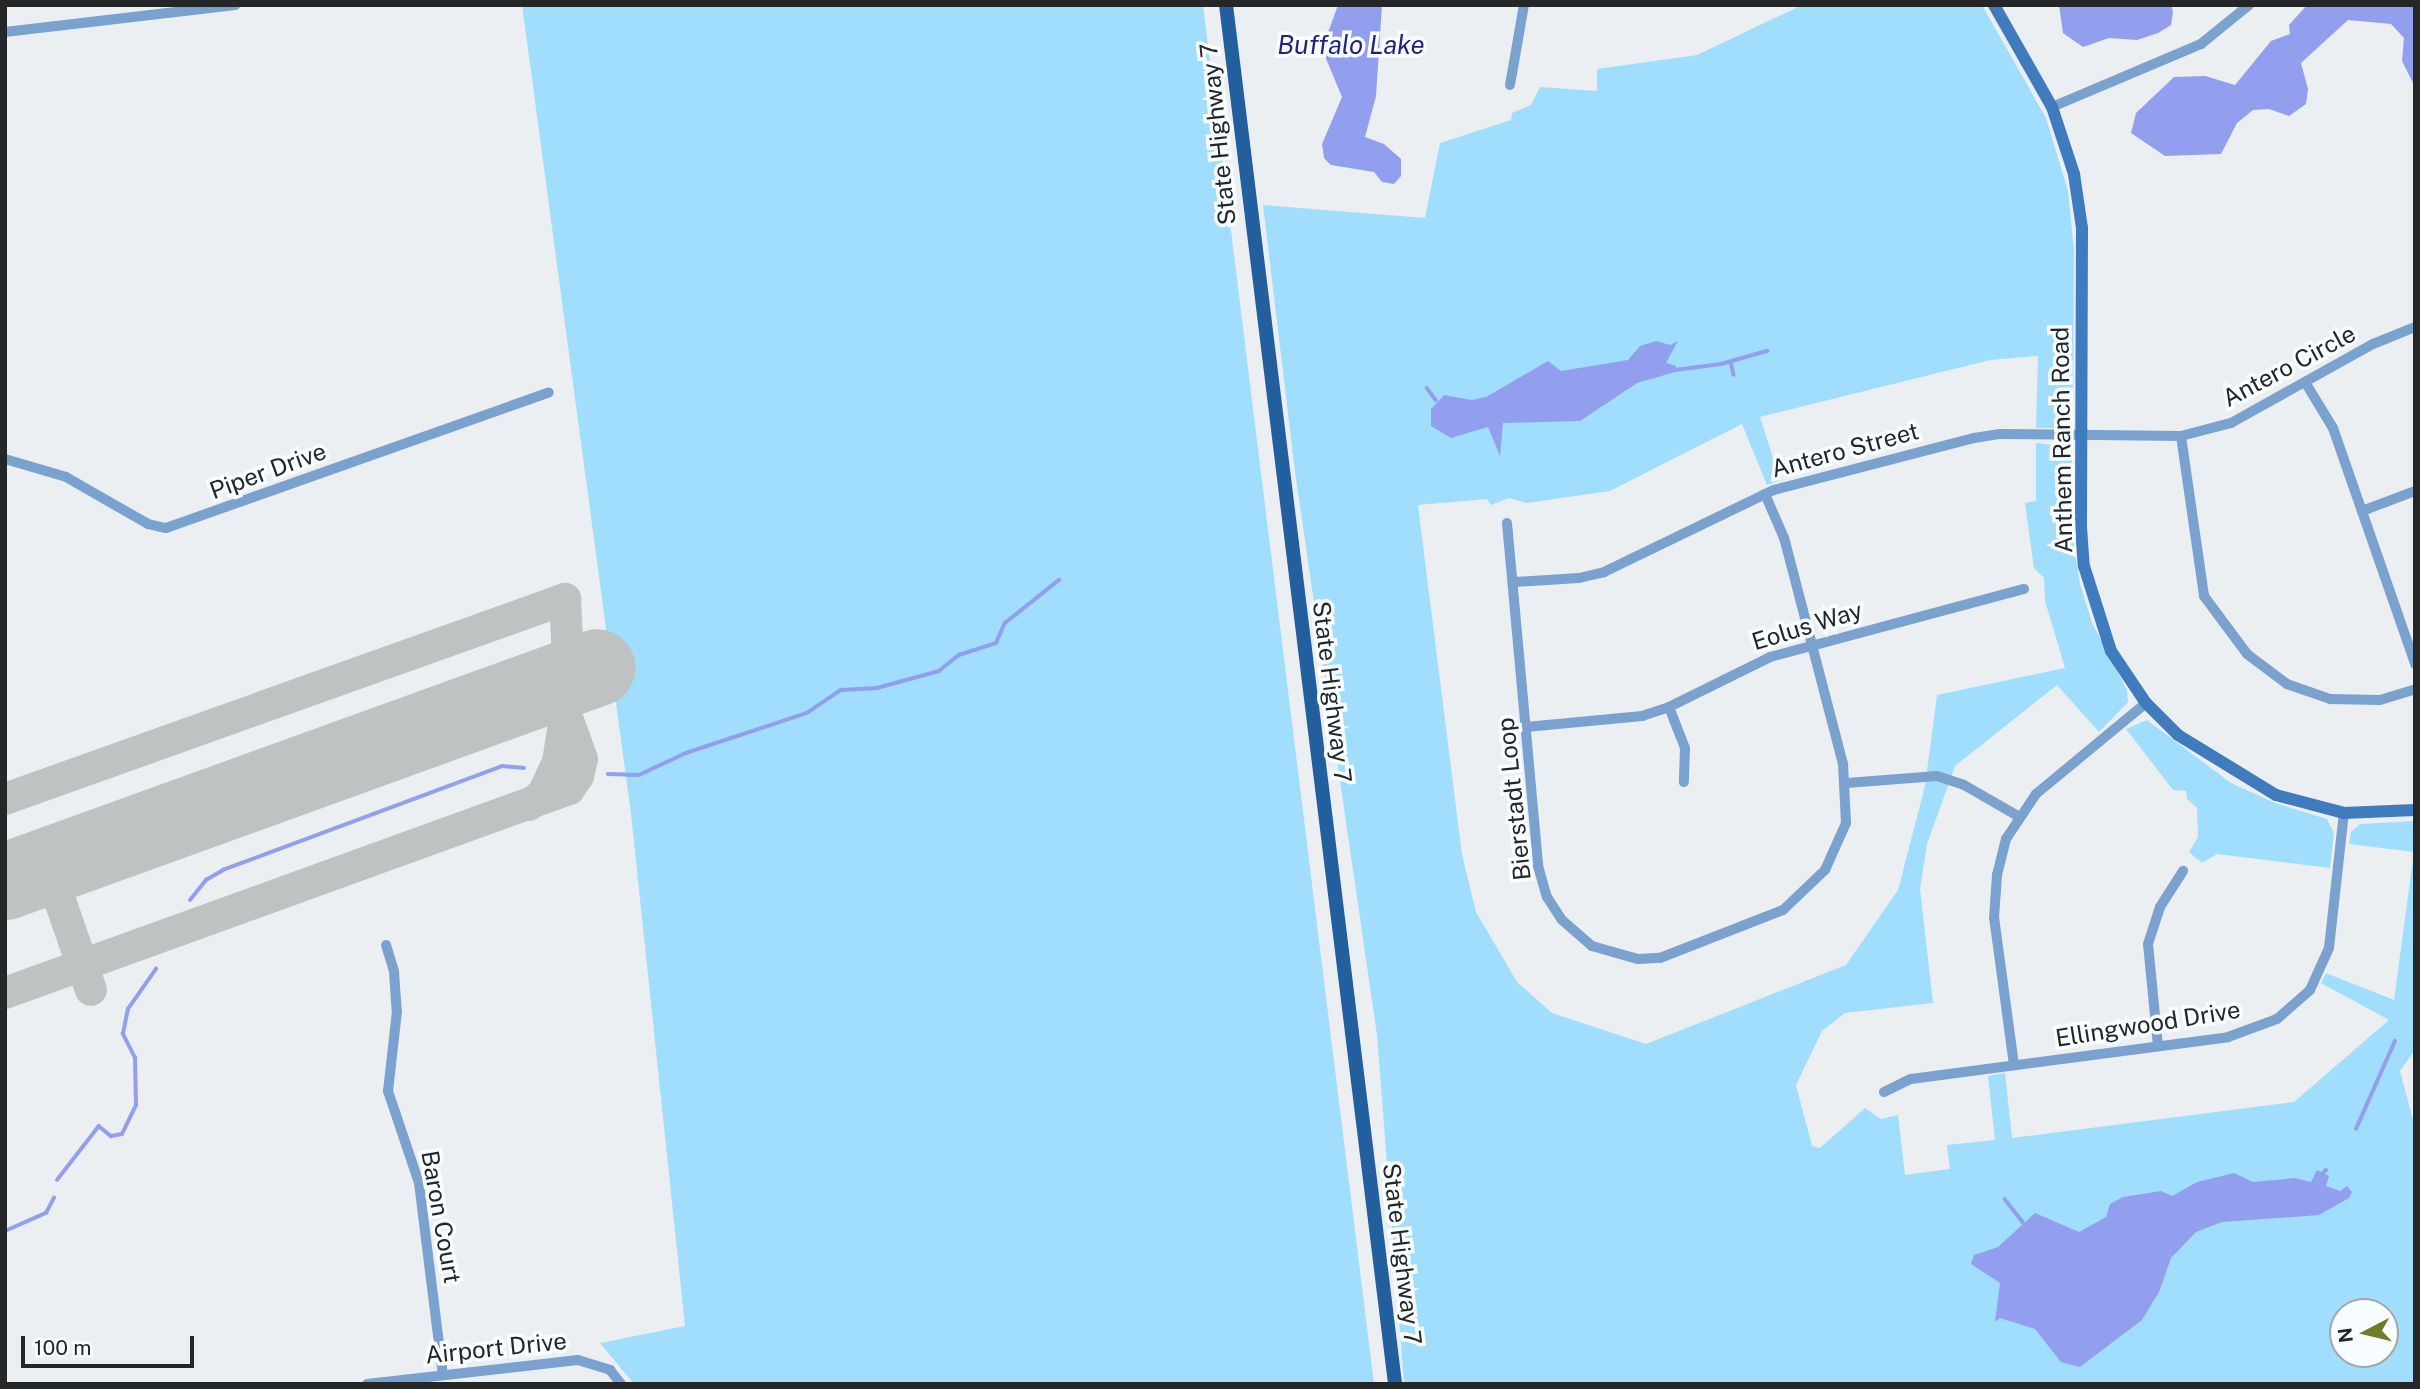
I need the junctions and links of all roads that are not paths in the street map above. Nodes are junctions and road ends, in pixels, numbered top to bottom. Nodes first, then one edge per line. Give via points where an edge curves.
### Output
1 (235, 5) edge
2 (1226, 5) edge
3 (1524, 5) edge
4 (1994, 5) edge
5 (2249, 5) edge
6 (5, 32) edge
7 (1510, 85) dead end
8 (2052, 107) junction
9 (2415, 327) edge
10 (2305, 382) junction
11 (549, 392) dead end
12 (2079, 435) junction
13 (2181, 436) junction
14 (5, 459) edge
15 (2415, 491) edge
16 (1765, 494) junction
17 (2362, 511) junction
18 (1507, 523) dead end
19 (1514, 582) junction
20 (2024, 589) dead end
21 (1812, 643) junction
22 (2415, 664) edge
23 (2415, 689) edge
24 (2146, 703) junction
25 (1670, 707) junction
26 (1526, 727) junction
27 (1684, 782) dead end
28 (1847, 783) junction
29 (2415, 810) edge
30 (2344, 813) junction
31 (2018, 817) junction
32 (2183, 871) dead end
33 (386, 945) dead end
34 (2158, 1046) junction
35 (2014, 1065) junction
36 (1884, 1092) dead end
37 (443, 1375) junction
38 (367, 1384) edge
39 (621, 1384) edge
40 (1395, 1384) edge

1 - 6 street
2 - 40 main road, State Highway 7
3 - 7 street
4 - 8 street, Anthem Ranch Road
5 - 8 street via 2201,44
8 - 12 street, Anthem Ranch Road via 2074,174 2082,228
9 - 10 street, Antero Circle
10 - 13 street, Antero Circle via 2251,415
10 - 17 street via 2333,428
11 - 14 street, Piper Drive via 166,527 148,524 66,477
12 - 13 street, Antero Circle
12 - 16 street, Antero Street via 1975,438 1805,479
12 - 24 street, Anthem Ranch Road via 2084,566 2111,652
13 - 23 street via 2204,596 2247,654 2287,684 2330,699 2380,700
15 - 17 street
16 - 19 street, Antero Street via 1604,572
16 - 21 street, Bierstadt Loop via 1784,538
17 - 22 street
18 - 19 street, Bierstadt Loop
19 - 26 street, Bierstadt Loop
20 - 21 street, Eolus Way
21 - 25 street, Eolus Way via 1770,657
21 - 28 street, Bierstadt Loop
24 - 30 street, Anthem Ranch Road via 2178,735 2242,777 2276,795
24 - 31 street via 2047,783
25 - 26 street, Eolus Way via 1617,719
25 - 27 street via 1685,748
26 - 28 street, Bierstadt Loop via 1538,866 1547,897 1562,920 1592,946 1638,958 1660,958 1741,928 1799,898 1814,885 1836,851 1846,823
28 - 31 street via 1937,776 1964,785
29 - 30 street, Anthem Ranch Road
30 - 34 street, Ellingwood Drive via 2329,948 2310,990 2296,1006 2256,1029
31 - 35 street via 2001,856 1994,896
32 - 34 street via 2160,907 2148,944
33 - 37 street, Baron Court via 397,1010 388,1091 419,1183
34 - 35 street, Ellingwood Drive
35 - 36 street, Ellingwood Drive via 1911,1079
37 - 38 street, Airport Drive
37 - 39 street, Airport Drive via 578,1360 610,1370

